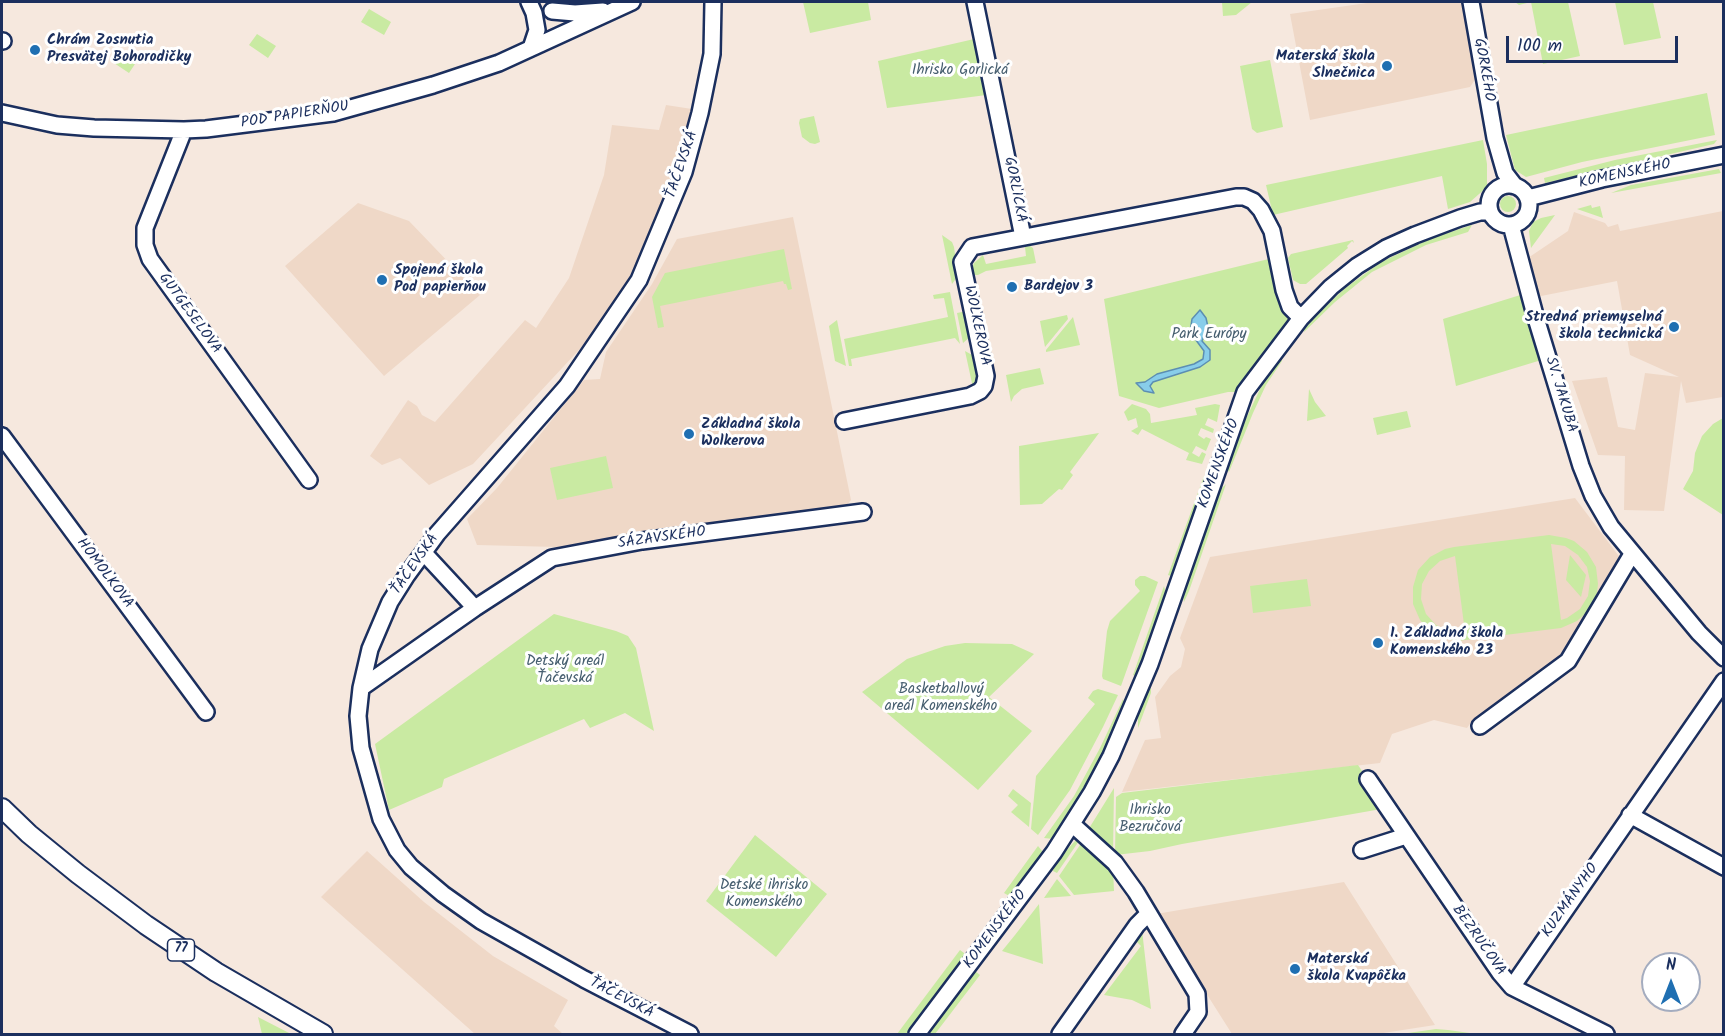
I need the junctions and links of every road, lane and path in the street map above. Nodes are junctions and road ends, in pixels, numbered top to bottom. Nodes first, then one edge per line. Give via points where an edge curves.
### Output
1 (529, 2) edge
2 (536, 2) edge
3 (632, 2) edge
4 (713, 2) edge
5 (975, 2) edge
6 (1471, 2) edge
7 (615, 9) junction
8 (552, 11) junction
9 (558, 36) junction
10 (531, 48) junction
11 (2, 113) edge
12 (184, 130) junction
13 (1495, 138) junction
14 (1724, 155) edge
15 (1515, 186) junction
16 (1496, 190) junction
17 (1528, 198) junction
18 (1490, 212) junction
19 (1511, 225) junction
20 (1023, 237) junction
21 (1301, 318) junction
22 (844, 422) dead end
23 (2, 436) edge
24 (309, 480) dead end
25 (863, 512) dead end
26 (424, 553) junction
27 (1632, 554) junction
28 (475, 608) junction
29 (1724, 658) edge
30 (1724, 681) edge
31 (361, 688) junction
32 (206, 712) dead end
33 (1480, 726) dead end
34 (1368, 779) dead end
35 (2, 808) edge
36 (1630, 815) junction
37 (1071, 824) junction
38 (1407, 836) junction
39 (1362, 850) dead end
40 (1724, 867) edge
41 (1148, 914) junction
42 (1512, 987) junction
43 (323, 1035) edge
44 (690, 1035) edge
45 (917, 1035) edge
46 (1060, 1035) edge
47 (1183, 1035) edge
48 (1606, 1035) edge

1 - 10 street via 537,30
2 - 8 street
3 - 7 street
4 - 26 street, ŤAČEVSKÁ via 712,54 700,112 684,172 639,280 567,386
5 - 20 street, GORLICKÁ
6 - 13 street, GORKÉHO
7 - 8 street
7 - 9 street, POD PAPIERŇOU
8 - 9 street
9 - 10 street, POD PAPIERŇOU
10 - 12 street, POD PAPIERŇOU via 433,85 333,112
11 - 12 street, POD PAPIERŇOU via 57,125
12 - 24 street, GUTGESELOVA via 145,228 150,259
13 - 15 street, GORKÉHO via 1505,172
13 - 16 street, GORKÉHO
14 - 17 street, KOMENSKÉHO
15 - 16 street
15 - 17 street
16 - 18 street via 1490,200
17 - 19 street via 1527,214
18 - 19 street via 1501,223
18 - 21 street, KOMENSKÉHO via 1445,223 1386,248 1331,286
19 - 27 street, SV. JAKUBA via 1581,466 1593,496
20 - 21 street, GORLICKÁ via 1244,197 1261,210 1272,231 1284,290 1290,308
20 - 22 street, WOLKEROVA via 972,247 963,262 986,376 980,391
21 - 37 street, KOMENSKÉHO via 1245,392 1137,696 1111,756
23 - 32 street, HOMOLKOVA
25 - 28 street, SÁZAVSKÉHO via 642,541 552,558
26 - 28 street
26 - 31 street, ŤAČEVSKÁ via 390,602 370,649
27 - 29 street, SV. JAKUBA
27 - 33 street via 1568,661
28 - 31 street, SÁZAVSKÉHO
30 - 36 street, KUZMÁNYHO
31 - 44 street, ŤAČEVSKÁ via 361,747 381,819 403,858 480,921
34 - 38 street, BEZRUČOVA
35 - 43 main road, 77 via 78,874 181,950
36 - 40 street
36 - 42 street, KUZMÁNYHO
37 - 41 street via 1115,863
37 - 45 street, KOMENSKÉHO
38 - 39 street
38 - 42 street, BEZRUČOVA
41 - 46 street
41 - 47 street via 1197,994 1198,1012
42 - 48 street, BEZRUČOVA

